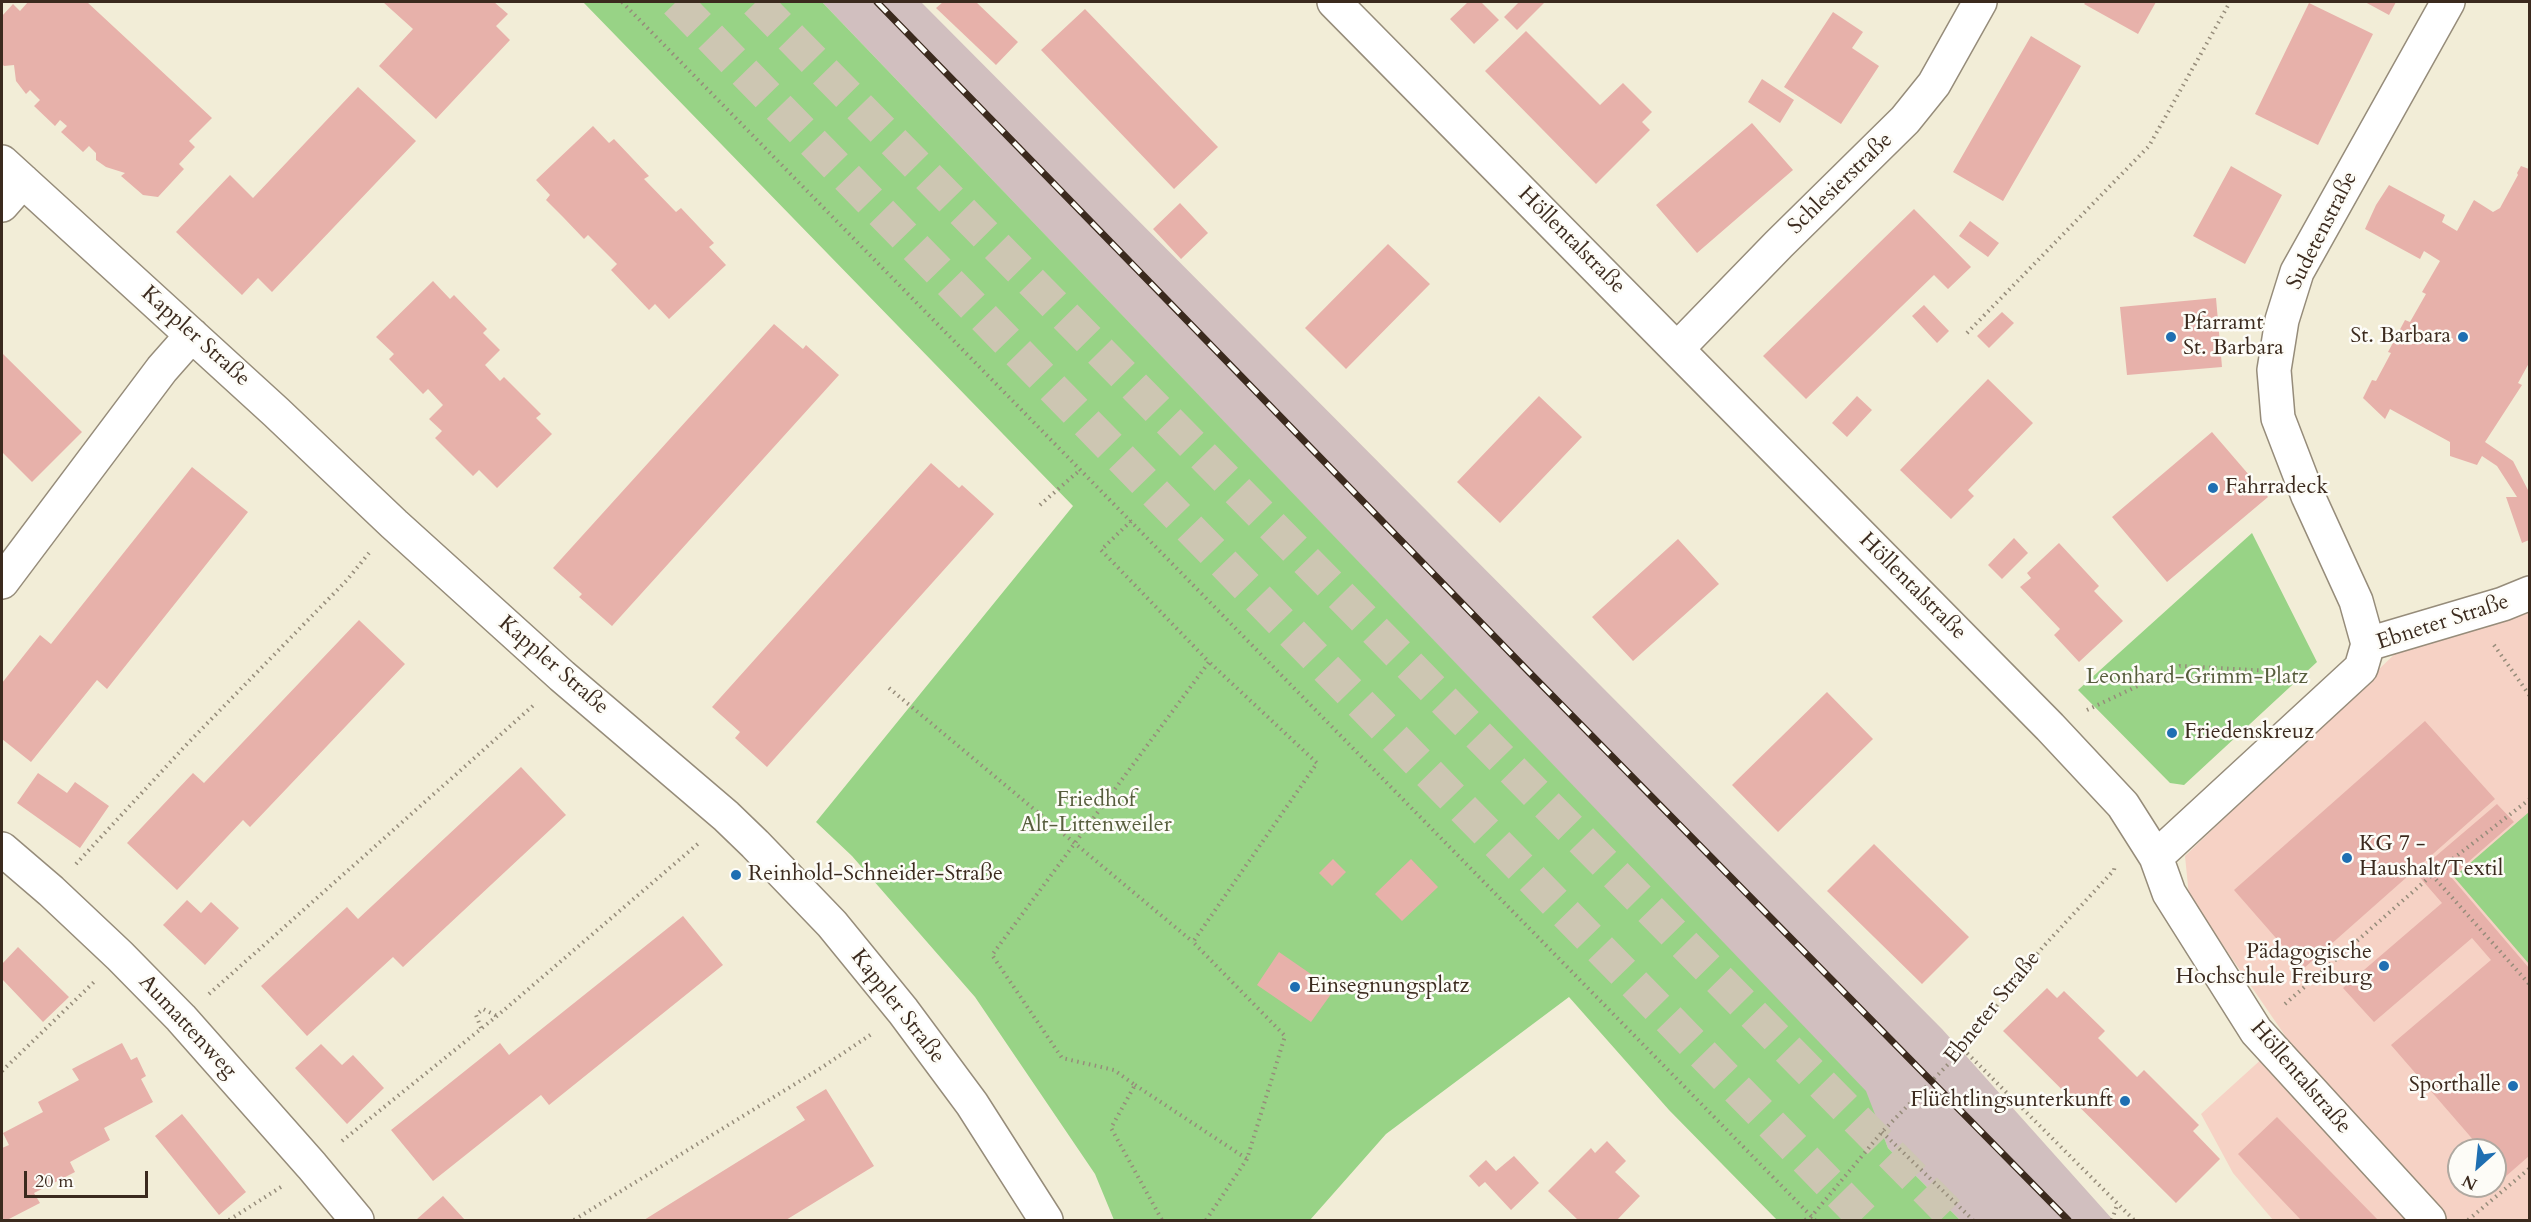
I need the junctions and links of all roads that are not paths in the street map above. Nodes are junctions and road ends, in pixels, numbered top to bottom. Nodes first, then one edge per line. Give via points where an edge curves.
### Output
1 (1334, 2) edge
2 (1980, 2) edge
3 (2448, 2) edge
4 (9, 183) edge
5 (192, 335) junction
6 (1678, 348) junction
7 (2, 582) edge
8 (2529, 593) edge
9 (2368, 644) junction
10 (2, 849) edge
11 (2156, 857) junction
12 (357, 1221) edge
13 (1046, 1221) edge
14 (2429, 1221) edge

1 - 6 street, Höllentalstraße
2 - 6 street, Schlesierstraße via 1934,84 1905,120
3 - 9 street, Sudetenstraße via 2297,272 2282,320 2274,370 2278,418 2356,601
4 - 5 street, Kappler Straße
5 - 7 street via 162,369
5 - 13 street, Kappler Straße via 562,676 726,816 832,924 972,1104
6 - 11 street, Höllentalstraße via 2050,727 2123,805
8 - 9 street, Ebneter Straße
9 - 11 street, Ebneter Straße via 2361,668
10 - 12 street, Aumattenweg via 120,956 181,1018
11 - 14 street, Höllentalstraße via 2169,893 2256,1031

